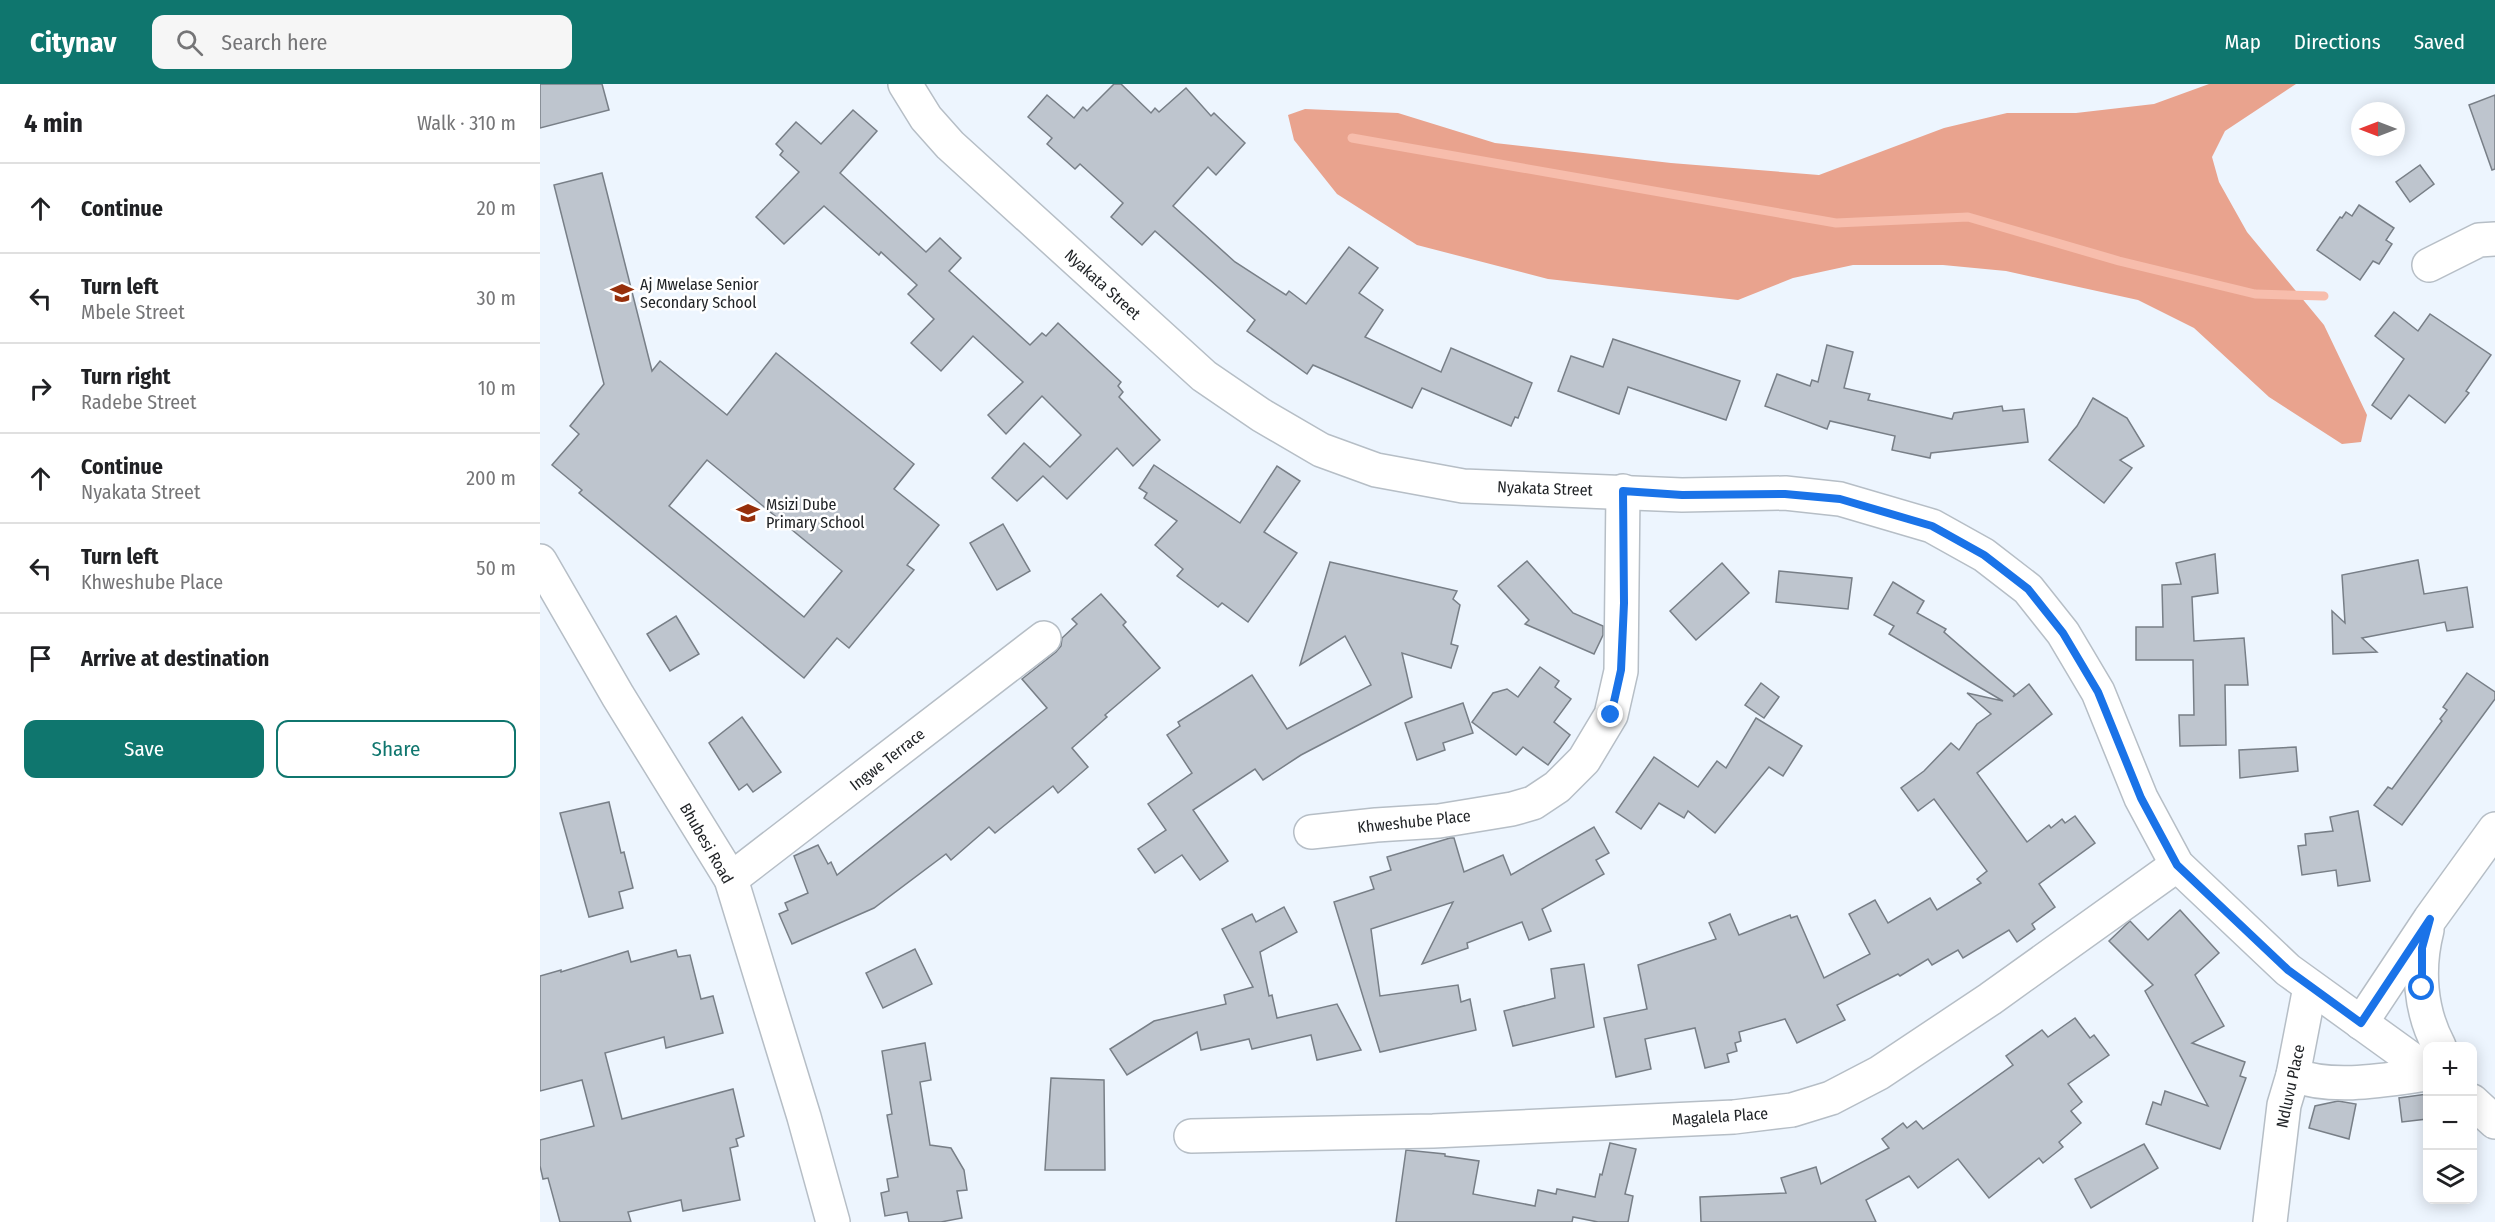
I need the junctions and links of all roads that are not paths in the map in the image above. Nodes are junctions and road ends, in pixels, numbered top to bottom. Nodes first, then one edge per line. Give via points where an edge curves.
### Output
1 (905, 84) edge
2 (2495, 239) edge
3 (2429, 265) dead end
4 (1623, 491) junction
5 (540, 561) edge
6 (1044, 638) dead end
7 (2495, 830) edge
8 (1311, 832) dead end
9 (2177, 865) junction
10 (731, 879) junction
11 (2430, 919) junction
12 (2310, 987) junction
13 (2361, 1023) junction
14 (2437, 1042) edge
15 (2423, 1069) edge
16 (2423, 1073) edge
17 (2293, 1075) junction
18 (2477, 1106) edge
19 (2495, 1122) edge
20 (1191, 1136) dead end
21 (833, 1222) edge
22 (2270, 1222) edge

1 - 4 street, Nyakata Street via 926,118 950,145 1204,376 1321,450 1376,470 1463,486
2 - 3 street via 2479,240
4 - 8 street, Khweshube Place via 1621,670 1611,715 1584,760 1557,788 1533,803 1512,809 1439,821
4 - 9 street, Nyakata Street via 1840,499 1932,526 1984,555 2028,589 2063,633 2098,692 2141,798
5 - 10 street, Bhubesi Road
6 - 10 street, Ingwe Terrace
7 - 11 street
9 - 12 street, Nyakata Street
9 - 20 street, Magalela Place via 1879,1073 1831,1098 1791,1110 1734,1117 1445,1130
10 - 21 street, Bhubesi Road
11 - 13 street
11 - 14 street via 2422,948 2422,988 2425,1012
12 - 13 street, Nyakata Street
12 - 17 street, Ndluvu Place
13 - 15 street, Nyakata Street
16 - 17 street via 2344,1082 2310,1081
17 - 22 street, Ndluvu Place via 2284,1106
18 - 19 street

